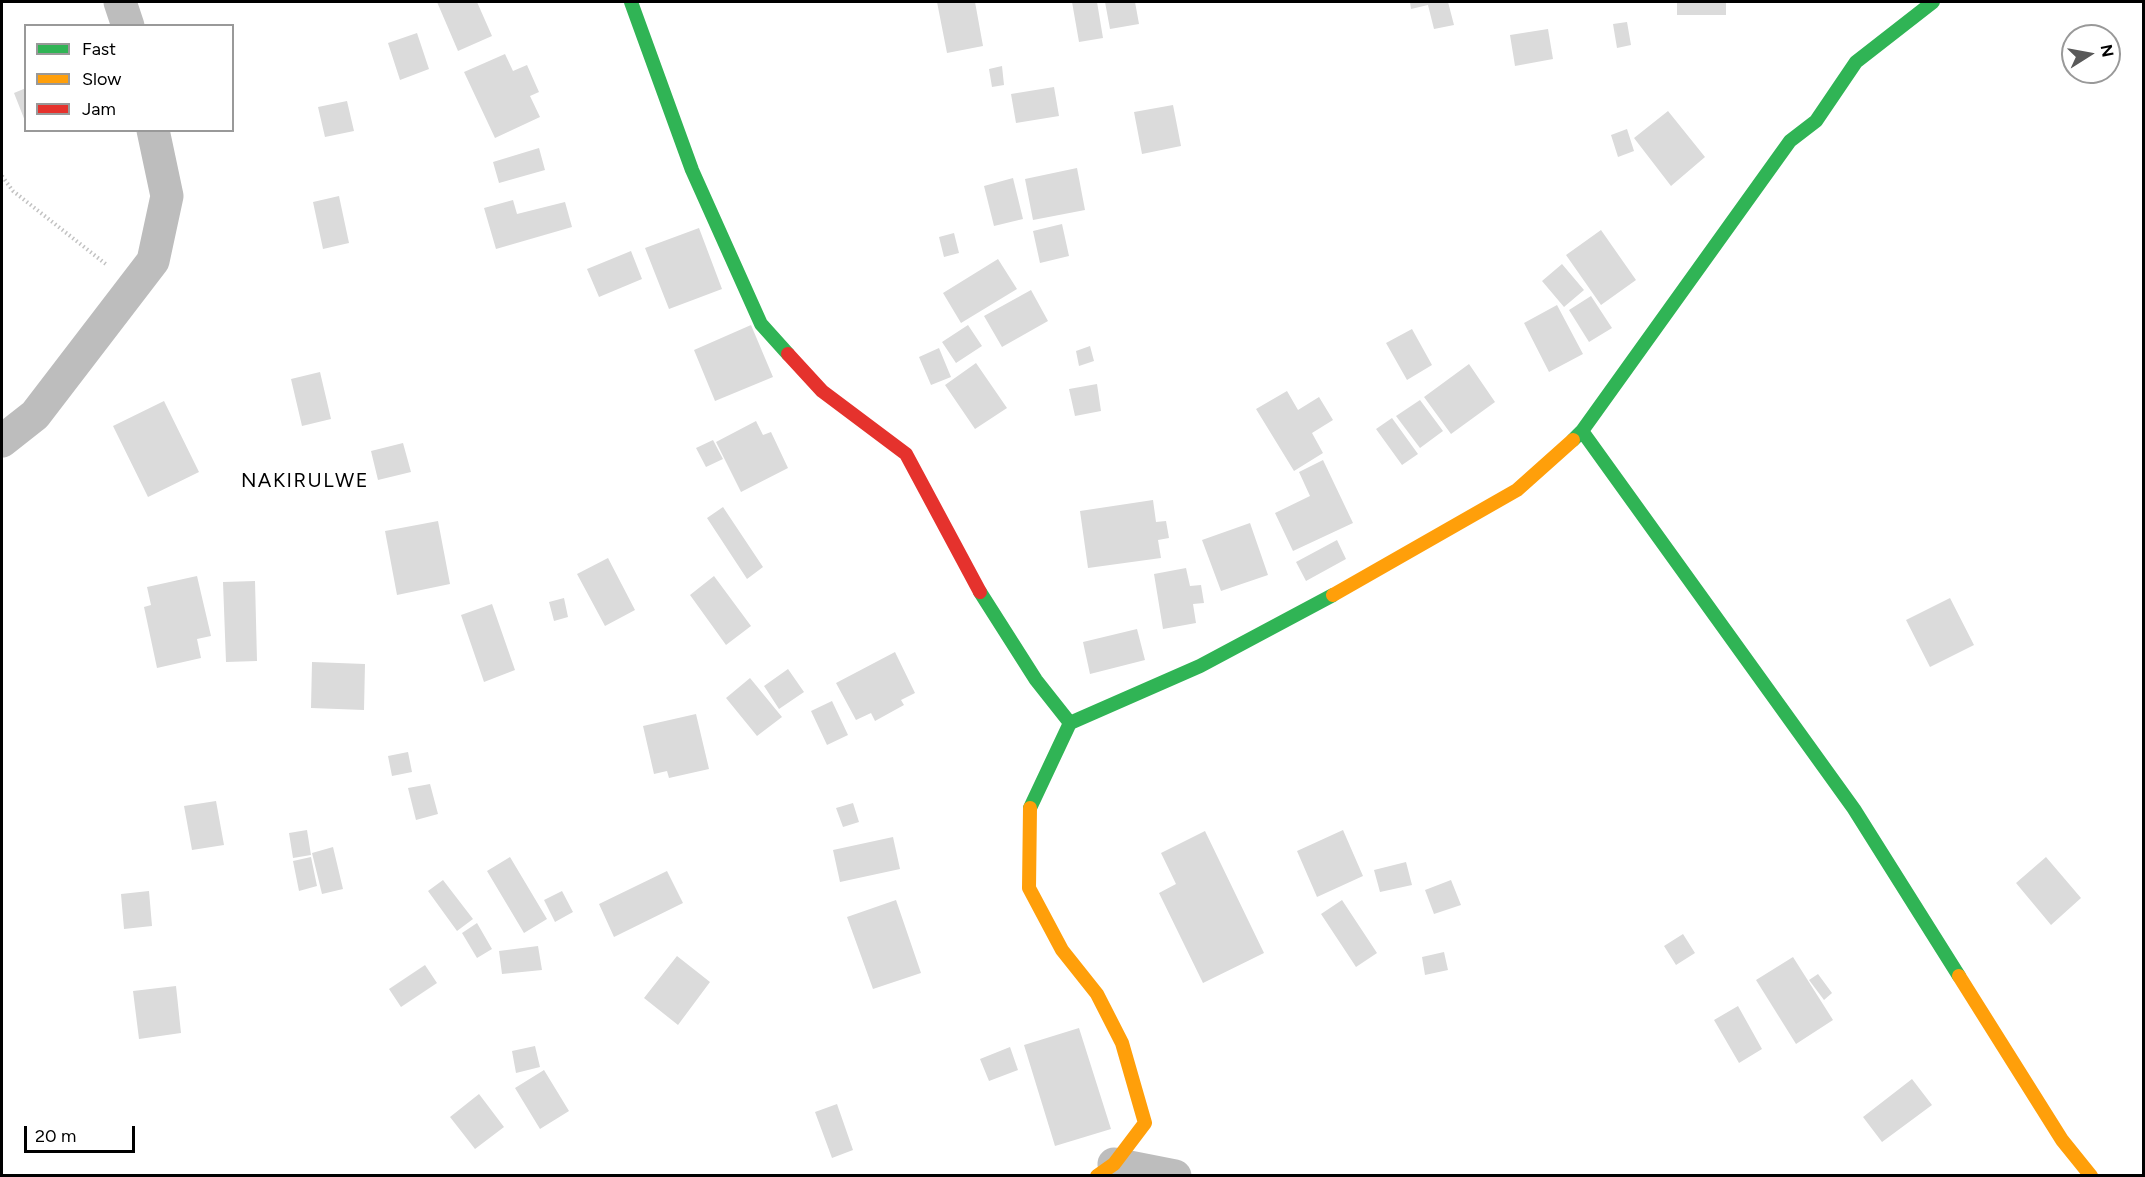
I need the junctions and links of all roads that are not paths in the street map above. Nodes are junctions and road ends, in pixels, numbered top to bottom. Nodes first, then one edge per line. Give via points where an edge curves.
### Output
1 (120, 2) edge
2 (631, 2) edge
3 (1933, 2) edge
4 (127, 24) edge
5 (153, 132) edge
6 (1582, 431) junction
7 (2, 441) edge
8 (1070, 723) junction
9 (1105, 1170) edge
10 (1175, 1176) edge
11 (2091, 1176) edge

1 - 4 street
2 - 8 street via 692,170 760,324 822,391 906,454 972,580 1036,680
3 - 6 street via 1856,62 1816,121 1790,141
5 - 7 street via 166,196 153,261 35,415
6 - 8 street via 1517,490 1329,598 1200,666
6 - 11 street via 1854,809 2062,1140
8 - 9 street via 1029,811 1029,888 1062,950 1097,994 1122,1043 1145,1123
9 - 10 street

